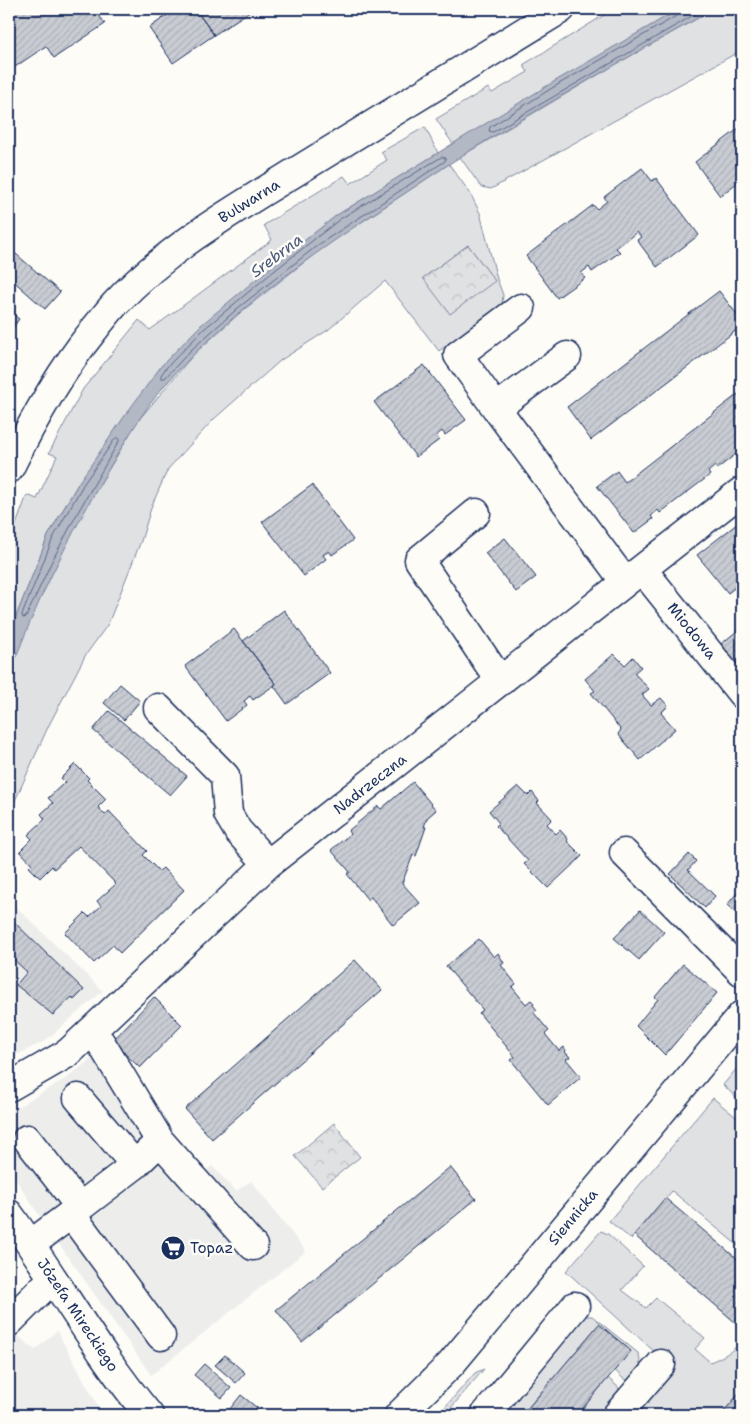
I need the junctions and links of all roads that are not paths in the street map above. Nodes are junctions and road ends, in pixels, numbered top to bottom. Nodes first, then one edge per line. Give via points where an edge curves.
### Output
1 (561, 9) edge
2 (521, 308) dead end
3 (567, 356) dead end
4 (496, 408) junction
5 (9, 469) edge
6 (742, 492) edge
7 (476, 513) dead end
8 (633, 575) junction
9 (502, 680) junction
10 (742, 694) edge
11 (158, 708) dead end
12 (624, 853) dead end
13 (268, 864) junction
14 (742, 972) edge
15 (742, 1015) edge
16 (90, 1032) junction
17 (9, 1087) edge
18 (78, 1098) dead end
19 (27, 1139) dead end
20 (160, 1140) junction
21 (135, 1165) junction
22 (76, 1211) junction
23 (9, 1214) edge
24 (31, 1244) junction
25 (253, 1246) dead end
26 (53, 1280) junction
27 (575, 1306) dead end
28 (9, 1322) edge
29 (161, 1336) dead end
30 (661, 1364) dead end
31 (149, 1415) edge
32 (400, 1415) edge
33 (485, 1415) edge
34 (617, 1415) edge

1 - 5 street, Bulwarna via 221,218 158,264 113,306 74,355 31,425
2 - 4 street, Miodowa via 458,355
3 - 4 street
4 - 8 street, Miodowa
6 - 8 street, Nadrzeczna
7 - 9 street via 419,560
8 - 9 street, Nadrzeczna
8 - 10 street, Miodowa
9 - 13 street, Nadrzeczna
11 - 13 street via 225,776 228,814 238,831
12 - 14 street
13 - 16 street, Nadrzeczna
15 - 32 street, Siennicka via 450,1364
16 - 17 street, Nadrzeczna via 68,1053
16 - 20 street via 101,1043
18 - 21 street
19 - 22 street
20 - 21 street
20 - 25 street
21 - 22 street
22 - 24 street
22 - 29 street
23 - 24 street, Józefa Mireckiego
24 - 26 street, Józefa Mireckiego
26 - 28 street
26 - 31 street, Józefa Mireckiego
27 - 33 street
30 - 34 street

